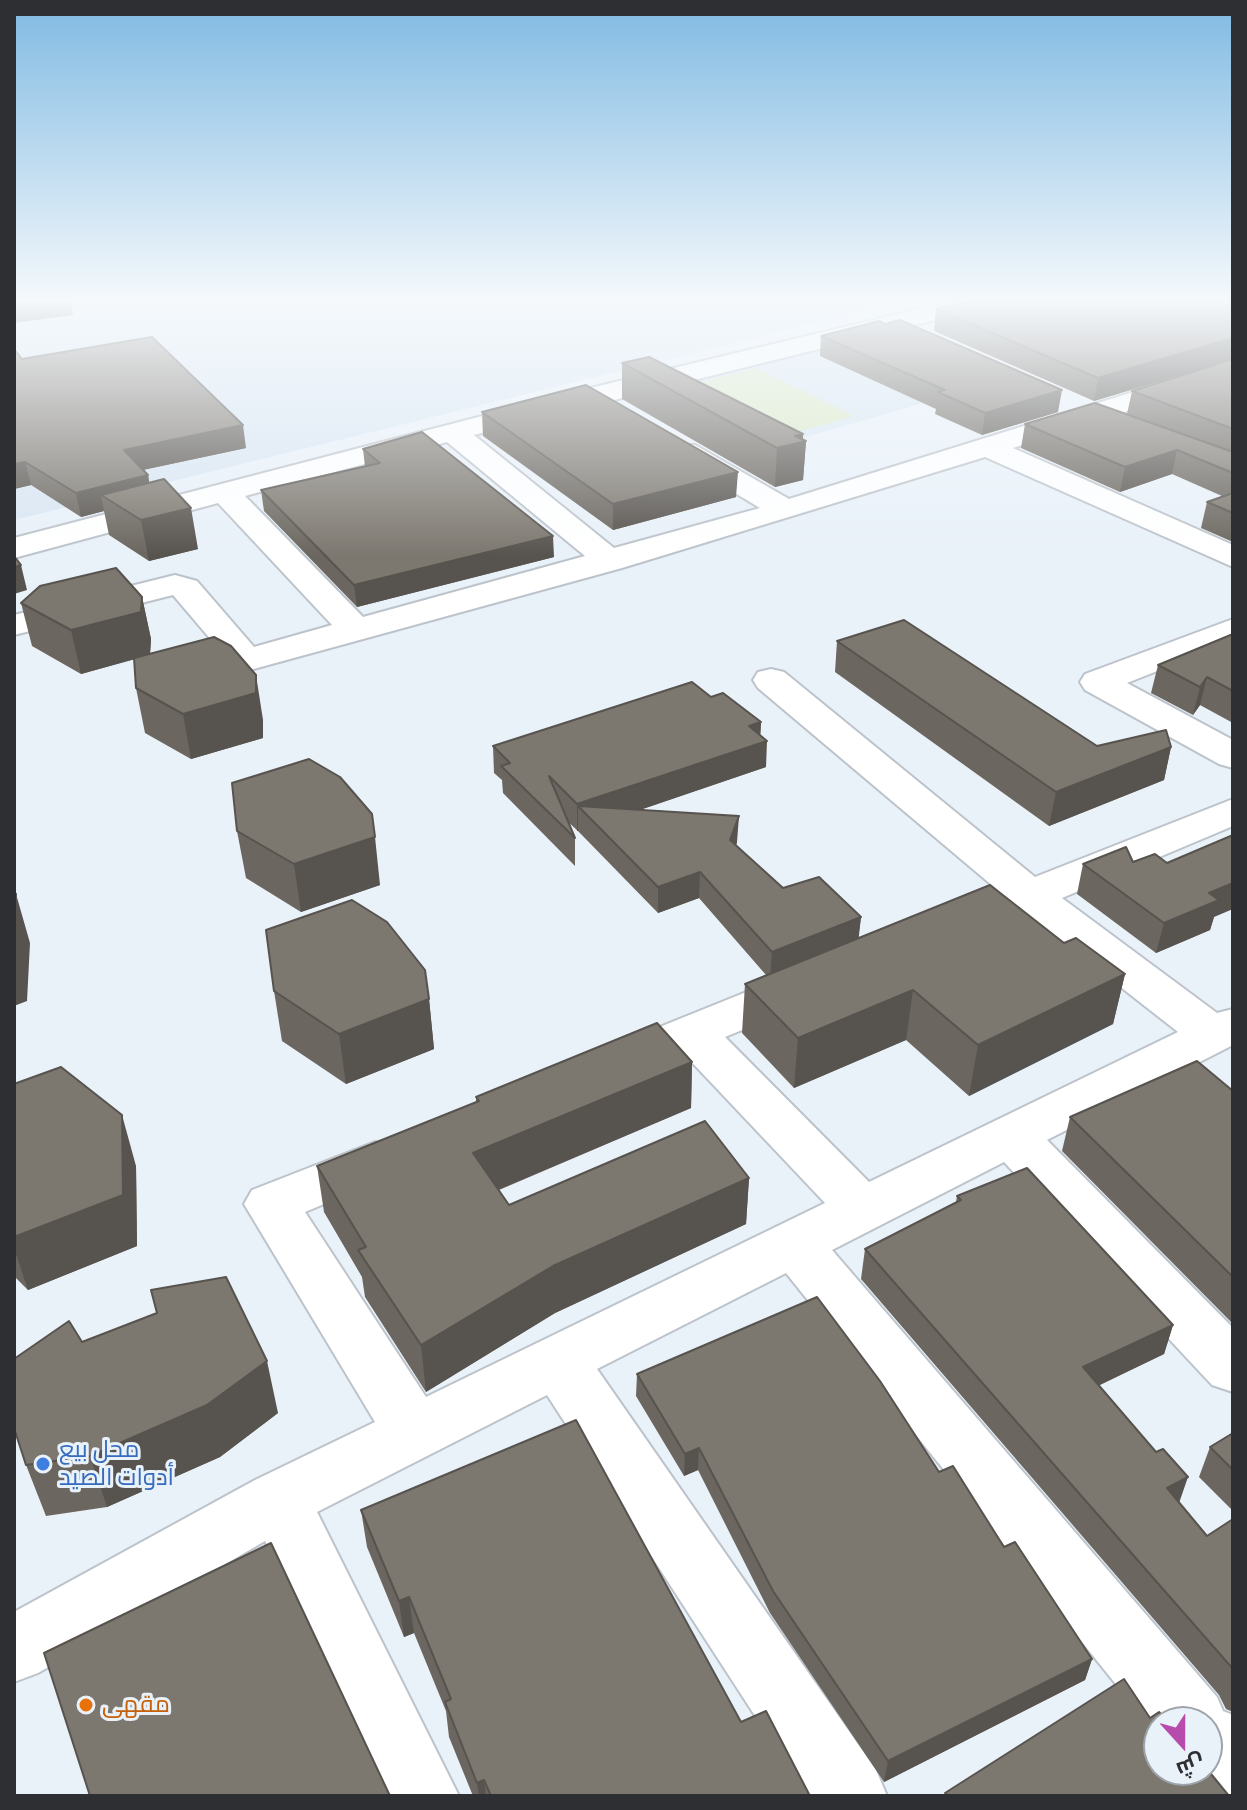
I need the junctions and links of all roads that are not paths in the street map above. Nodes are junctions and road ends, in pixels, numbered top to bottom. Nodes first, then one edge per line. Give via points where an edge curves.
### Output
1 (630, 386) edge
2 (1179, 386) edge
3 (591, 396) junction
4 (1052, 396) edge
5 (1093, 414) junction
6 (630, 419) edge
7 (1135, 430) edge
8 (452, 432) junction
9 (656, 434) edge
10 (987, 447) junction
11 (223, 491) junction
12 (786, 510) junction
13 (14, 548) edge
14 (1233, 557) edge
15 (611, 561) junction
16 (14, 625) edge
17 (1233, 629) edge
18 (357, 631) junction
19 (247, 660) junction
20 (771, 680) dead end
21 (158, 684) edge
22 (1233, 756) edge
23 (1233, 811) edge
24 (1030, 895) junction
25 (912, 943) edge
26 (839, 973) edge
27 (691, 1032) junction
28 (1209, 1048) edge
29 (575, 1080) edge
30 (1011, 1136) junction
31 (416, 1145) edge
32 (863, 1209) junction
33 (794, 1244) junction
34 (558, 1361) junction
35 (1233, 1367) edge
36 (415, 1432) junction
37 (278, 1500) junction
38 (14, 1649) edge
39 (1179, 1706) edge
40 (422, 1796) edge
41 (850, 1796) edge

1 - 3 street
2 - 5 street
3 - 6 street
3 - 8 street
4 - 5 street
5 - 7 street
5 - 10 street
8 - 11 street
8 - 15 street
9 - 12 street
10 - 12 street
10 - 14 street
11 - 13 street
11 - 18 street
12 - 15 street
15 - 18 street
16 - 19 street via 175,585 185,588
17 - 22 street via 1098,682
18 - 19 street
19 - 21 street
20 - 24 street
23 - 24 street
24 - 25 street
24 - 28 street
26 - 27 street
27 - 29 street
27 - 32 street
28 - 30 street
30 - 32 street
30 - 35 street
31 - 36 street via 271,1204
32 - 33 street
33 - 34 street
33 - 39 street
34 - 36 street
34 - 41 street
36 - 37 street
37 - 38 street
37 - 40 street

